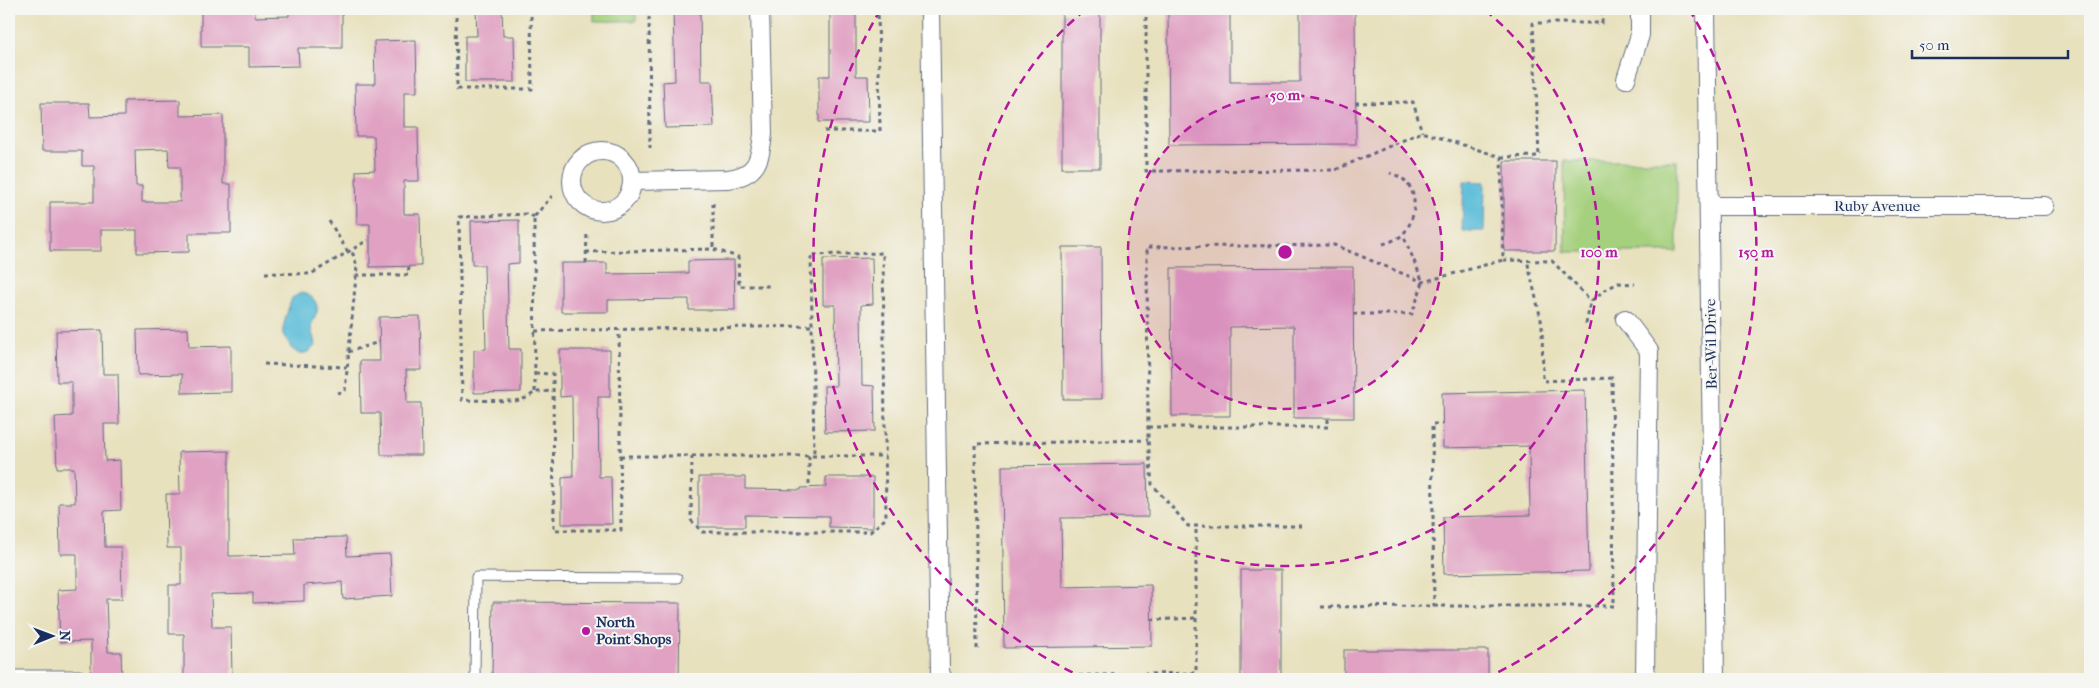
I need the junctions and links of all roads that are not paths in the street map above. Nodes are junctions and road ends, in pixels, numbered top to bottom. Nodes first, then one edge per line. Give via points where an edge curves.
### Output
1 (760, 9) edge
2 (930, 9) edge
3 (1640, 9) edge
4 (1706, 9) edge
5 (1626, 79) dead end
6 (632, 181) dead end
7 (1709, 206) junction
8 (2045, 206) dead end
9 (1625, 319) dead end
10 (677, 578) dead end
11 (9, 675) edge
12 (80, 675) dead end
13 (28, 677) edge
14 (475, 679) edge
15 (943, 679) edge
16 (1645, 679) edge
17 (1715, 679) edge

1 - 6 street via 763,134 754,169 742,177 728,179
2 - 15 street via 940,672
3 - 5 street via 1640,35
4 - 7 street, Ber-Wil Drive
7 - 8 street, Ruby Avenue
7 - 17 street, Ber-Wil Drive
9 - 16 street via 1648,352
10 - 14 lane via 476,577
11 - 13 lane
12 - 13 lane

